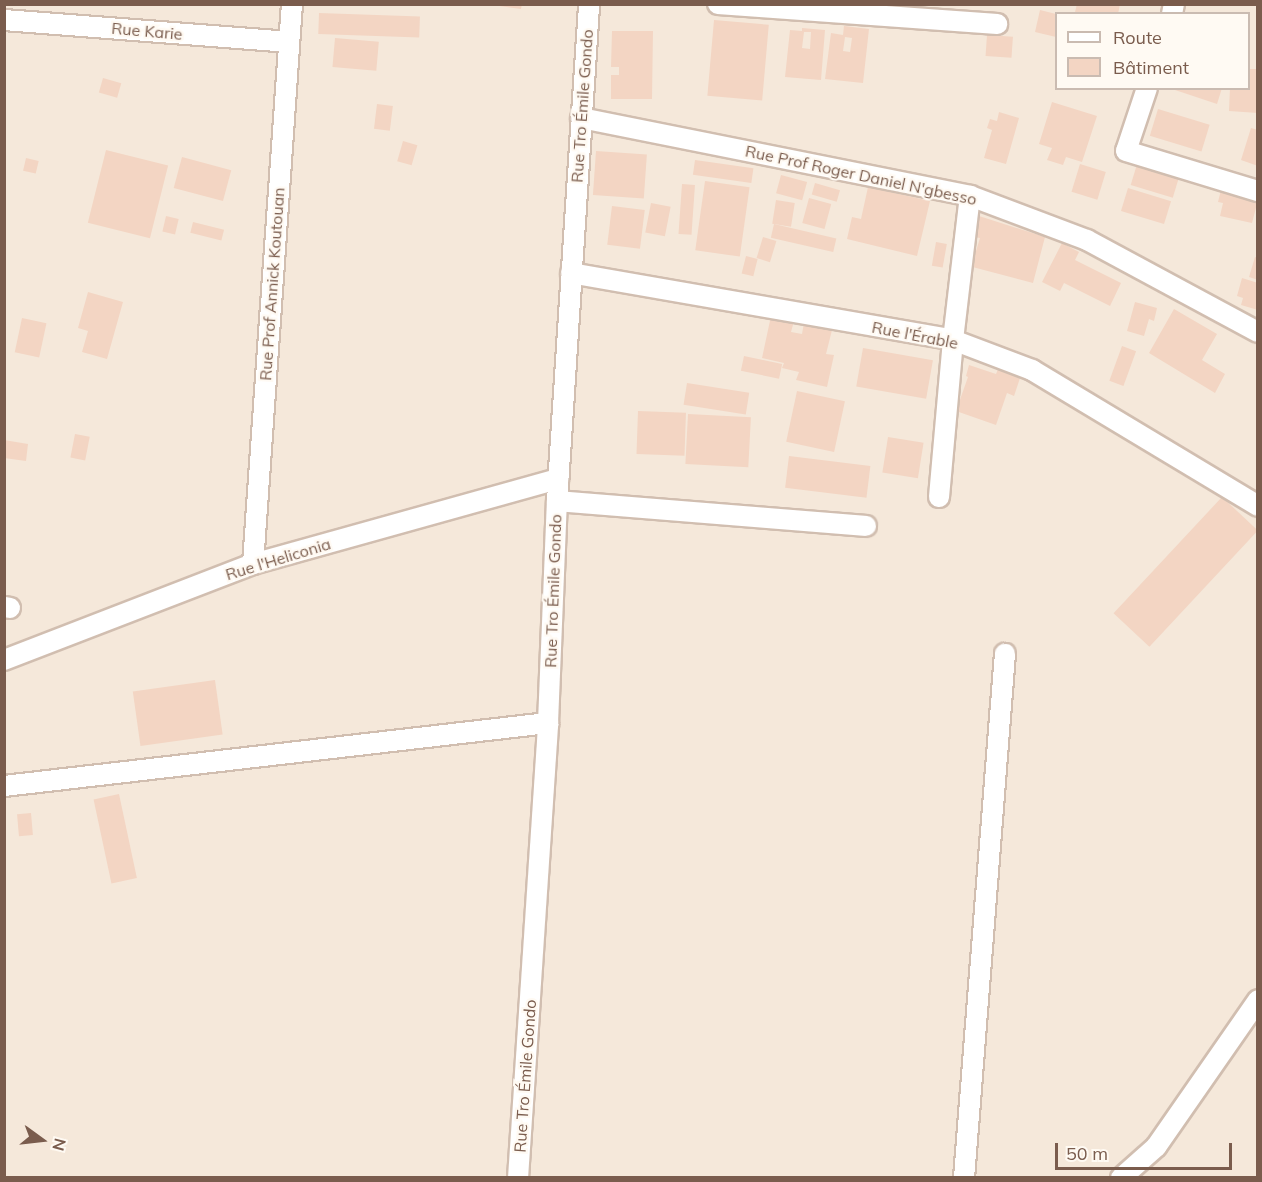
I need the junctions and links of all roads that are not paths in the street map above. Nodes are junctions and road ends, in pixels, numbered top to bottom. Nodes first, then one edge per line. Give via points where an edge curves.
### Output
1 (292, 4) edge
2 (589, 4) edge
3 (718, 4) edge
4 (4, 20) edge
5 (997, 24) dead end
6 (289, 42) junction
7 (1146, 90) edge
8 (581, 118) junction
9 (1257, 191) edge
10 (970, 196) junction
11 (571, 273) junction
12 (1257, 332) edge
13 (952, 340) junction
14 (558, 479) junction
15 (939, 497) dead end
16 (557, 501) junction
17 (1257, 506) edge
18 (866, 526) dead end
19 (253, 564) junction
20 (1005, 654) dead end
21 (4, 660) edge
22 (548, 723) junction
23 (4, 786) edge
24 (1257, 1000) edge
25 (518, 1178) edge
26 (964, 1178) edge
27 (1121, 1178) edge

1 - 6 street, Rue Prof Annick Koutouan
2 - 8 street, Rue Tro Émile Gondo
3 - 5 street
4 - 6 street, Rue Karie
6 - 19 street, Rue Prof Annick Koutouan
7 - 9 street via 1126,151
8 - 10 street, Rue Prof Roger Daniel N'gbesso
8 - 11 street, Rue Tro Émile Gondo
10 - 12 street, Rue Prof Roger Daniel N'gbesso via 1087,240
10 - 13 street
11 - 13 street, Rue l'Érable
11 - 14 street, Rue Tro Émile Gondo
13 - 15 street
13 - 17 street, Rue l'Érable via 1032,370
14 - 16 street, Rue Tro Émile Gondo
14 - 19 street, Rue l'Heliconia
16 - 18 street
16 - 22 street, Rue Tro Émile Gondo
19 - 21 street, Rue l'Heliconia
20 - 26 street
22 - 23 street
22 - 25 street, Rue Tro Émile Gondo
24 - 27 street via 1155,1148

